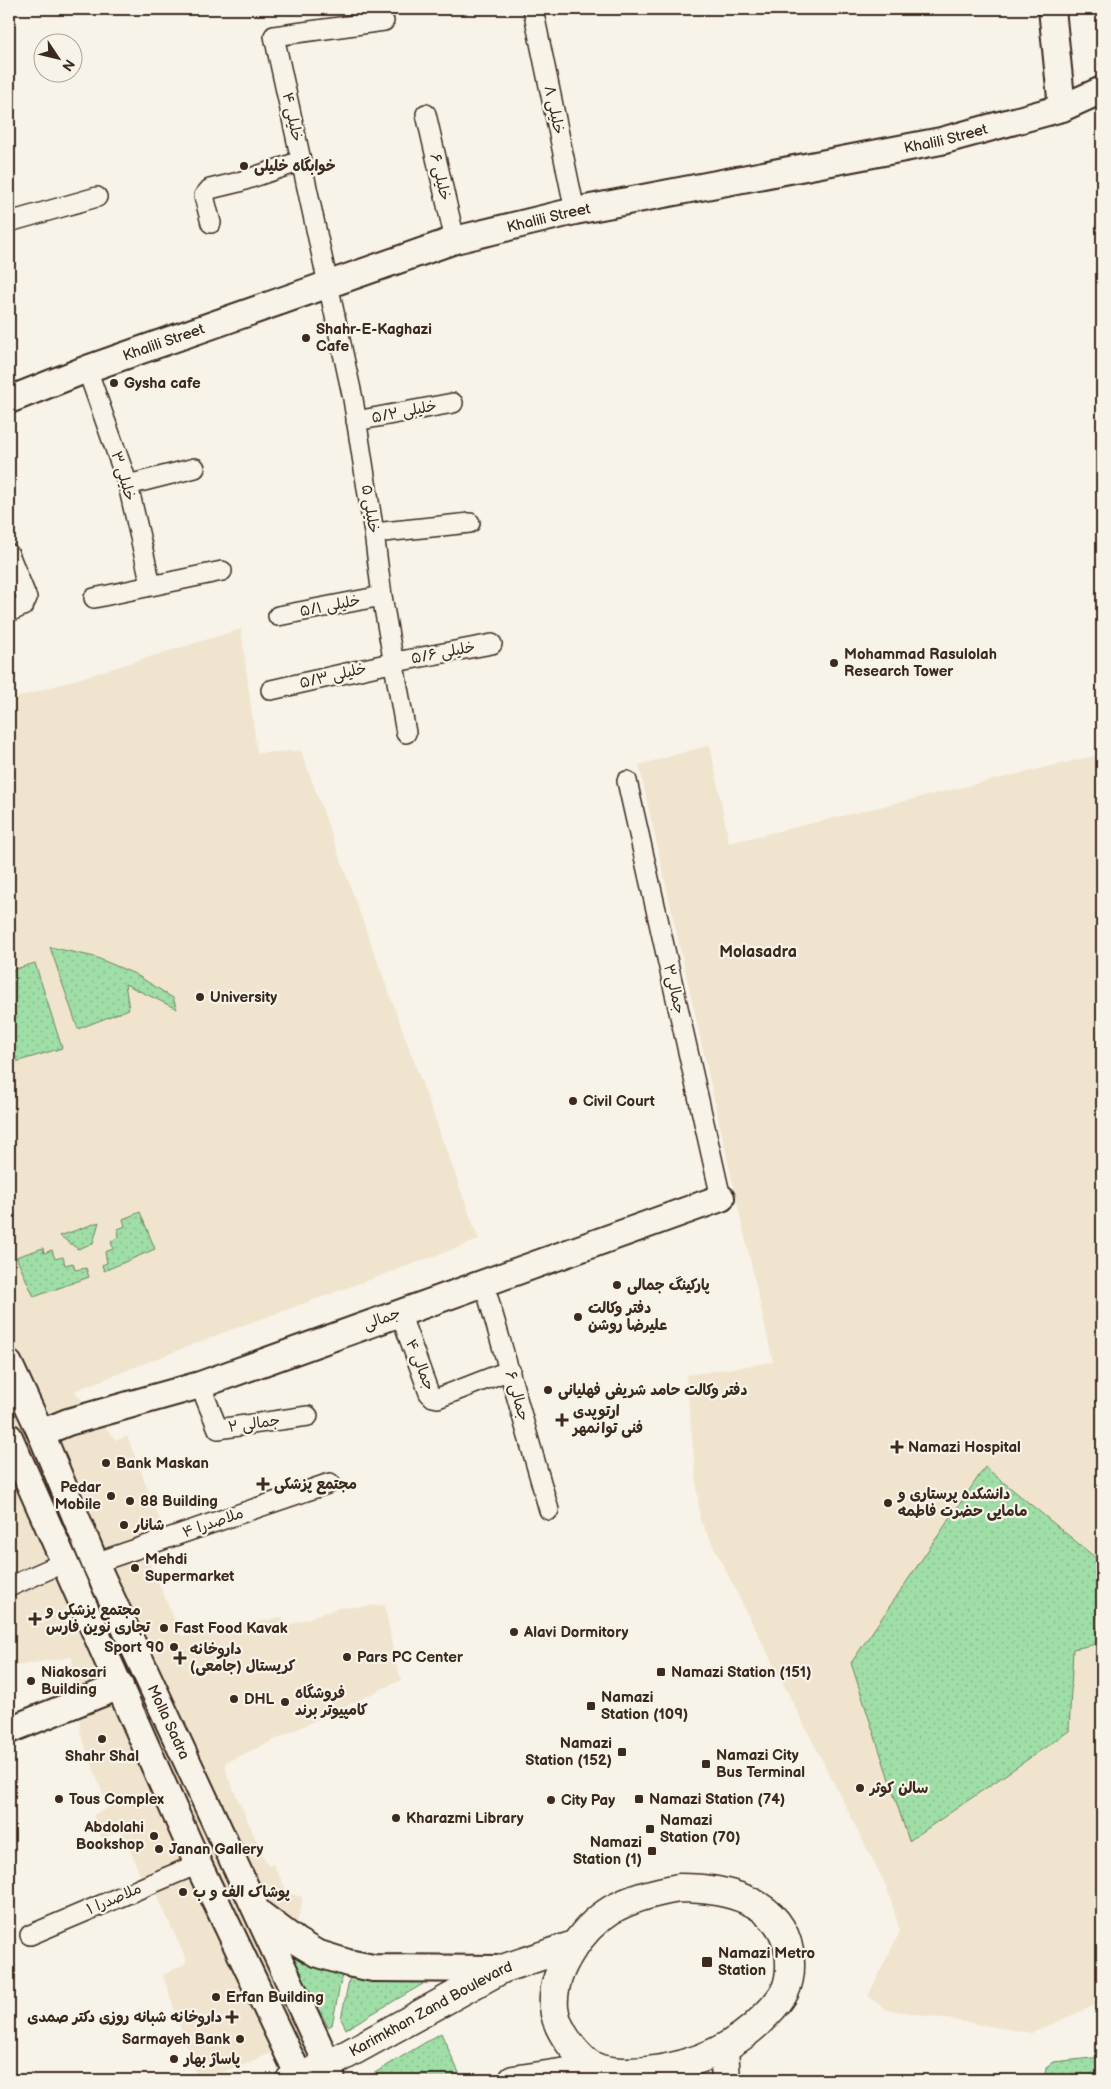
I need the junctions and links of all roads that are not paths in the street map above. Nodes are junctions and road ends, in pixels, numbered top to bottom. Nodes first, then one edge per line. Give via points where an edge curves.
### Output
1 (533, 9) edge
2 (1052, 9) edge
3 (384, 21) dead end
4 (1102, 90) edge
5 (1062, 108) junction
6 (426, 114) dead end
7 (301, 161) junction
8 (98, 198) dead end
9 (575, 211) junction
10 (9, 222) edge
11 (211, 223) dead end
12 (455, 240) junction
13 (329, 286) junction
14 (88, 368) junction
15 (9, 400) edge
16 (452, 403) dead end
17 (356, 422) junction
18 (194, 468) dead end
19 (128, 485) junction
20 (470, 523) dead end
21 (374, 533) junction
22 (9, 554) edge
23 (222, 571) dead end
24 (151, 585) junction
25 (382, 596) junction
26 (94, 598) dead end
27 (9, 612) edge
28 (278, 616) dead end
29 (492, 644) dead end
30 (394, 662) junction
31 (271, 690) dead end
32 (406, 734) dead end
33 (627, 781) dead end
34 (721, 1198) joint
35 (484, 1283) junction
36 (400, 1313) junction
37 (9, 1364) edge
38 (510, 1370) junction
39 (200, 1385) junction
40 (308, 1416) dead end
41 (41, 1433) junction
42 (9, 1439) edge
43 (330, 1483) dead end
44 (549, 1510) dead end
45 (65, 1562) junction
46 (96, 1563) junction
47 (9, 1587) edge
48 (120, 1686) junction
49 (9, 1730) edge
50 (198, 1864) junction
51 (255, 1910) junction
52 (30, 1935) dead end
53 (574, 1945) junction
54 (502, 1969) junction
55 (724, 2048) junction
56 (330, 2073) edge
57 (607, 2073) edge
58 (296, 2079) edge
59 (513, 2080) edge
60 (726, 2080) edge

1 - 9 street, خلیلی ۸
2 - 5 street
3 - 7 street, خلیلی ۴ via 274,36
4 - 5 street, Khalili Street
5 - 9 street, Khalili Street via 941,141
6 - 12 street, خلیلی ۶
7 - 11 street via 210,189 204,196
7 - 13 street, خلیلی ۴
8 - 10 street
9 - 12 street, Khalili Street
12 - 13 street, Khalili Street
13 - 14 street, Khalili Street
13 - 17 street, خلیلی ۵
14 - 15 street, Khalili Street
14 - 19 street, ۳ خلیلی
16 - 17 street, خلیلی ۵/۲
17 - 21 street, خلیلی ۵
18 - 19 street
19 - 24 street, ۳ خلیلی
20 - 21 street
21 - 25 street, خلیلی ۵
22 - 27 street via 27,598 23,606
23 - 24 street
24 - 26 street
25 - 28 street, خلیلی ۵/۱
25 - 30 street, خلیلی ۵
29 - 30 street, خلیلی ۵/۶
30 - 31 street, خلیلی ۵/۳
30 - 32 street, خلیلی ۵
33 - 34 street, جمالی۳
34 - 35 street, جمالی
35 - 36 street, جمالی
35 - 38 street, ۶ جمالی
36 - 38 street, ۴ جمالی via 433,1397 438,1398
36 - 39 street, جمالی
37 - 41 street, Molla Sadra
38 - 44 street, ۶ جمالی
39 - 40 street, ۲ جمالی via 218,1429
39 - 41 street, جمالی via 68,1422
41 - 46 street, Molla Sadra
42 - 45 street, Molla Sadra
43 - 46 street, ۴ ملاصدرا
45 - 47 street
45 - 48 street, Molla Sadra
46 - 51 street, Molla Sadra
48 - 49 street
48 - 50 street, Molla Sadra
50 - 52 street, ۱ ملاصدرا
50 - 58 street, Molla Sadra
51 - 54 street via 303,1945 348,1963 373,1968
51 - 56 street, Molla Sadra
53 - 54 main road, Karimkhan Zand Boulevard
53 - 55 main road via 591,1925 610,1911 660,1891 705,1888 762,1906 778,1922 788,1944 792,1968 785,1991 777,2003 754,2028
53 - 57 main road via 557,1981 554,2007 560,2031 580,2058
54 - 56 main road, Karimkhan Zand Boulevard
55 - 57 main road via 662,2069
55 - 60 main road
56 - 58 main road, Karimkhan Zand Boulevard
57 - 59 main road

